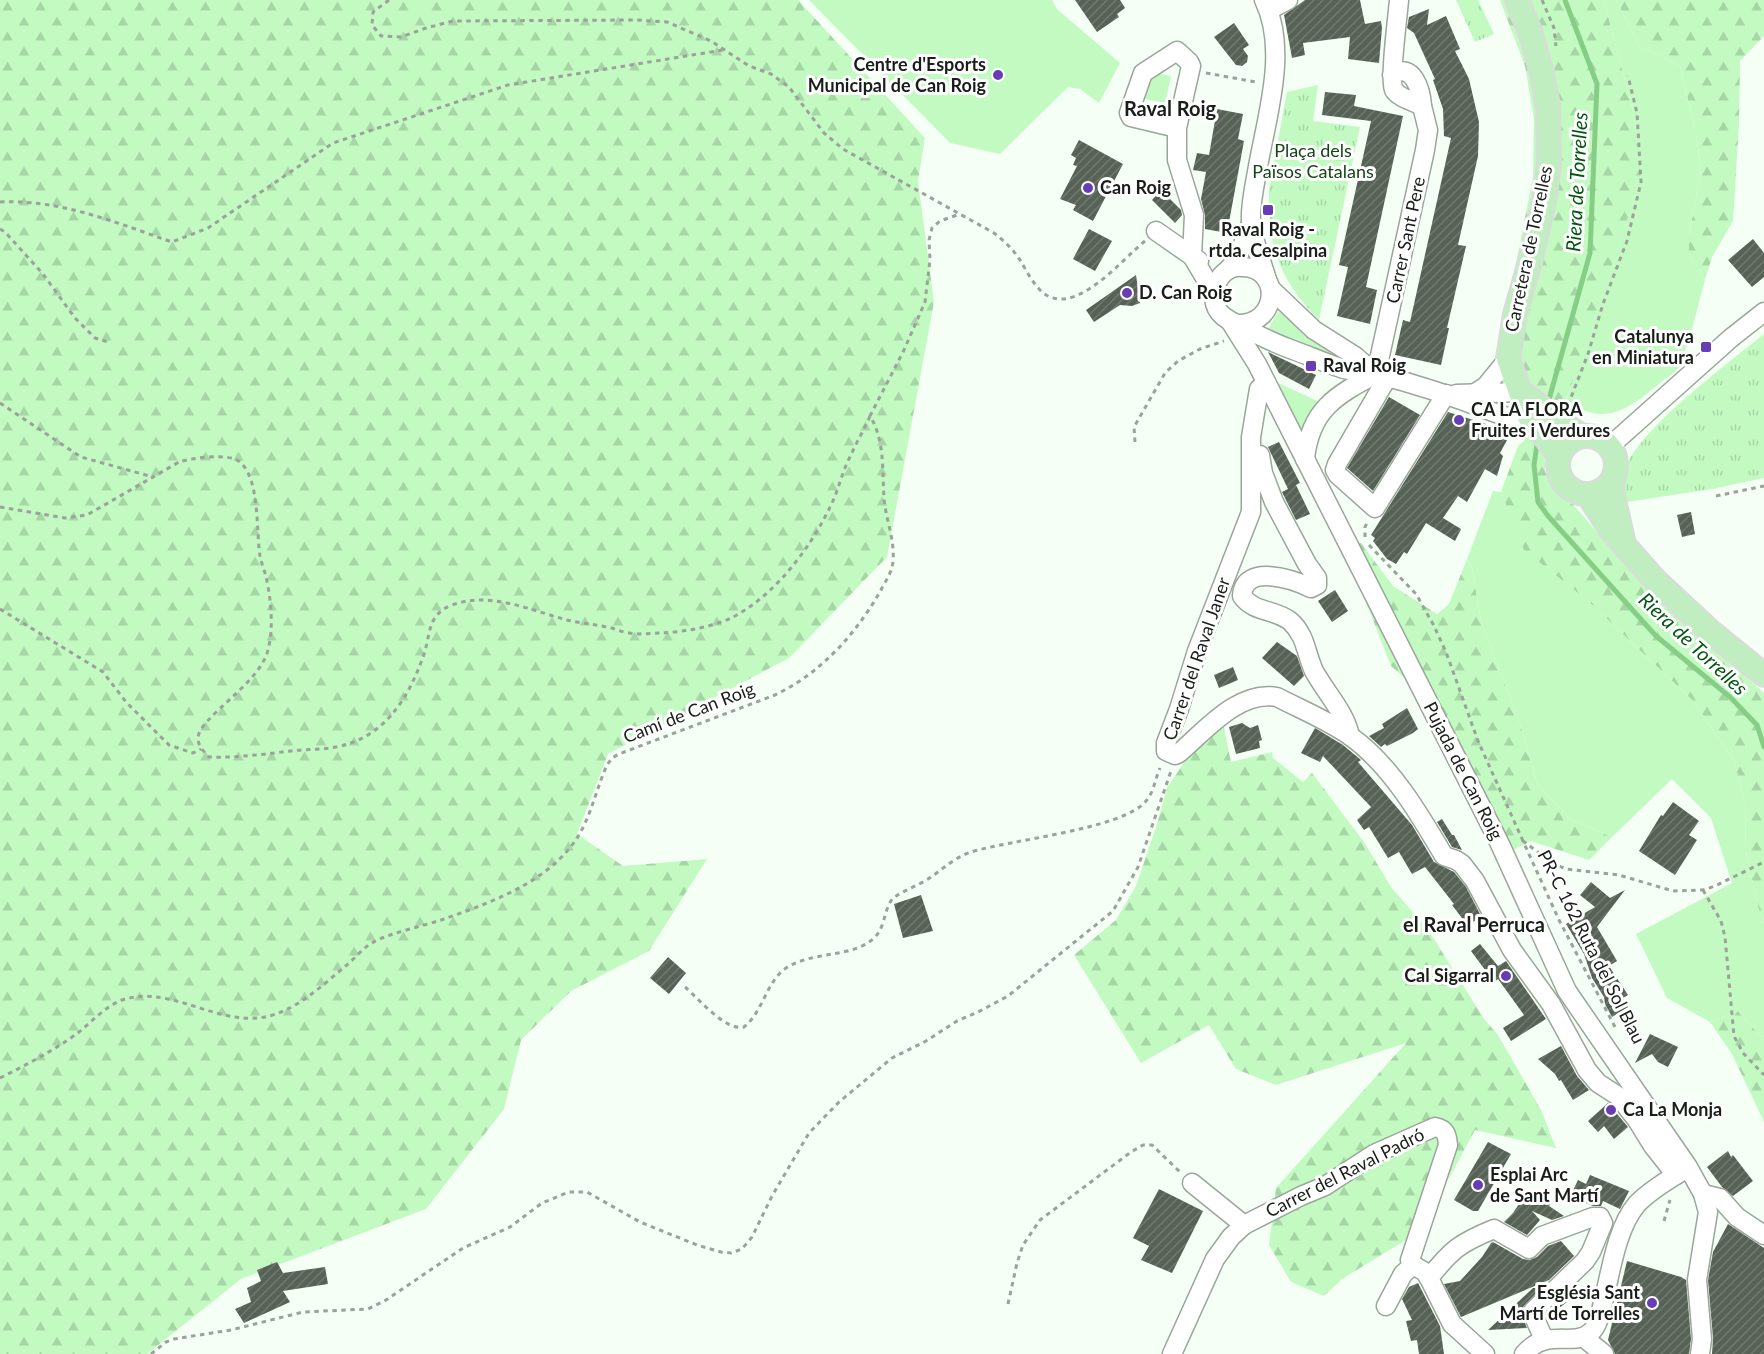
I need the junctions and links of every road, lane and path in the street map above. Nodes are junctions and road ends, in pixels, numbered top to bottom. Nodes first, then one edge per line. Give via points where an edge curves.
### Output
1 (389, 0) edge
2 (1288, 0) edge
3 (1399, 0) edge
4 (1517, 0) edge
5 (1266, 5) edge
6 (725, 50) junction
7 (1190, 70) junction
8 (1628, 76) dead end
9 (1272, 85) junction
10 (1177, 128) junction
11 (0, 202) edge
12 (960, 214) junction
13 (1251, 224) junction
14 (0, 229) edge
15 (1160, 233) joint
16 (1192, 256) junction
17 (1227, 270) junction
18 (1269, 285) junction
19 (1214, 293) junction
20 (1764, 312) edge
21 (1262, 317) junction
22 (1236, 327) junction
23 (1259, 337) junction
24 (111, 343) dead end
25 (1508, 359) junction
26 (1257, 364) junction
27 (1382, 376) junction
28 (1267, 385) junction
29 (1520, 392) junction
30 (1475, 393) junction
31 (1446, 394) junction
32 (0, 404) edge
33 (870, 416) junction
34 (1562, 423) junction
35 (1540, 431) junction
36 (1583, 436) junction
37 (1135, 442) dead end
38 (1610, 446) junction
39 (1559, 455) junction
40 (1305, 459) junction
41 (153, 477) junction
42 (1612, 481) junction
43 (1764, 486) edge
44 (1588, 495) junction
45 (1716, 496) dead end
46 (0, 507) edge
47 (1375, 508) junction
48 (1624, 544) junction
49 (0, 609) edge
50 (1764, 675) edge
51 (1350, 736) junction
52 (201, 749) junction
53 (1174, 753) junction
54 (1523, 841) junction
55 (1764, 862) edge
56 (1703, 890) junction
57 (685, 987) dead end
58 (1616, 1030) dead end
59 (1764, 1075) edge
60 (0, 1078) edge
61 (1682, 1171) junction
62 (1192, 1183) joint
63 (1703, 1194) junction
64 (1670, 1202) dead end
65 (1664, 1221) dead end
66 (1244, 1225) junction
67 (1764, 1235) edge
68 (1413, 1265) junction
69 (1429, 1278) junction
70 (1008, 1304) dead end
71 (1386, 1306) dead end
72 (1544, 1339) junction
73 (1582, 1345) edge
74 (151, 1354) edge
75 (1172, 1354) edge
76 (1485, 1354) edge
77 (1524, 1354) edge
78 (1604, 1354) edge
79 (1700, 1354) edge

1 - 6 path via 373,12 372,25 381,36 401,38 453,21 636,20 667,22
2 - 5 street
3 - 27 street, Carrer Sant Pere via 1392,84 1394,91 1422,105 1428,130
4 - 25 main road, Carretera de Torrelles via 1542,73 1550,131 1544,201 1515,314
5 - 9 street via 1276,40
6 - 11 path via 508,85 333,143 208,228 172,242 86,213 23,201
6 - 12 path via 789,87 824,133 843,149
7 - 9 path
7 - 10 street
7 - 10 street via 1189,62 1177,51 1145,71 1129,113 1131,117
8 - 34 path via 1640,144 1641,182 1636,211
9 - 13 street
10 - 16 street via 1177,160 1194,216
12 - 15 path via 1009,245 1041,291 1060,298 1086,292 1149,237
12 - 33 path via 932,228 925,302
13 - 17 street via 1237,259
13 - 18 street
14 - 24 path via 43,274 75,318 95,338
15 - 16 street
16 - 17 street via 1206,265
16 - 19 street
17 - 18 street via 1253,268
17 - 19 street
18 - 21 street via 1270,303
18 - 27 street via 1314,330
19 - 22 street via 1218,309
20 - 38 street
21 - 22 street
21 - 23 street
22 - 23 street
22 - 26 street, Pujada de Can Roig
22 - 37 path via 1178,361 1165,373 1134,427
23 - 26 street
23 - 27 street via 1346,369
25 - 29 main road, Carretera de Torrelles
25 - 30 street via 1491,381
26 - 28 street, Pujada de Can Roig
27 - 31 street
27 - 40 street via 1346,390 1329,404 1307,440
27 - 47 street, Carrer Sant Pere via 1335,470
28 - 40 street, Pujada de Can Roig
28 - 51 street via 1260,454 1263,473 1279,513 1317,578 1317,585 1311,588 1264,576 1245,584 1242,596 1249,604 1281,615 1295,627 1306,644 1313,669 1347,723
28 - 53 street, Carrer del Raval Janer via 1259,389 1251,437 1251,512 1166,743 1165,749
29 - 30 street
29 - 34 main road
29 - 35 main road, Carretera de Torrelles via 1529,417
30 - 31 street
31 - 35 street
31 - 47 street
32 - 41 path via 81,457
33 - 52 path via 833,502 812,537 784,575 735,616 689,630 628,633 513,604 470,600 438,612 410,690 398,709 367,737 338,747 227,758 209,757
33 - 60 path, Camí de Can Roig via 882,449 892,568 860,624 803,678 775,695 612,758 581,831 548,869 504,894 375,941 288,1009 263,1017 241,1018 164,998 132,998 111,1006 56,1048
34 - 36 main road
35 - 39 main road, Carretera de Torrelles
36 - 38 main road via 1598,437
36 - 39 main road via 1571,440
38 - 42 main road, Carretera de Torrelles via 1617,465
39 - 44 main road, Carretera de Torrelles via 1561,480 1575,492
40 - 61 street, Pujada de Can Roig via 1499,842 1567,991
41 - 46 path via 87,515 58,517
41 - 52 path via 193,457 233,458 241,461 250,477 256,506 271,623 268,652 254,677 202,726 198,738
42 - 44 main road via 1602,491
42 - 48 main road, Carretera de Torrelles
43 - 45 path
44 - 48 main road, Carretera de Torrelles
47 - 54 path via 1365,527 1369,545 1416,594 1433,624 1478,741
48 - 50 main road, Carretera de Torrelles via 1675,600
49 - 52 path via 103,672 126,702 169,745 193,753
51 - 53 street, Carrer del Raval Janer via 1270,696 1232,708
51 - 61 street, Carrer del Raval Janer via 1386,770 1444,856 1462,864 1475,881 1512,950 1551,1004 1587,1070 1618,1096 1653,1146
53 - 57 path via 1159,770 1152,791 1138,809 1072,831 960,856 893,898 879,932 864,945 808,958 785,969 752,1021 744,1027 731,1026
53 - 74 path via 1138,867 1113,911 1008,996 892,1058 833,1108 809,1133 742,1249 731,1253 697,1245 640,1222 587,1192 569,1192 542,1203 510,1227 457,1252 368,1309 286,1314 231,1330 174,1339
54 - 56 path, PR-C 162 Ruta del Sol Blau via 1566,869 1619,875 1672,891
54 - 58 path, PR-C 162 Ruta del Sol Blau
55 - 56 path, PR-C 162 Ruta del Sol Blau
56 - 59 path via 1725,937 1734,1036 1743,1053
61 - 63 street
61 - 73 street via 1658,1186 1633,1210 1618,1240 1597,1322
62 - 66 street
62 - 70 path via 1152,1145 1131,1152 1040,1220 1023,1245
63 - 67 street via 1720,1198 1737,1217
63 - 79 street via 1708,1212 1697,1280
64 - 65 path
66 - 68 street, Carrer del Raval Padró via 1325,1186 1374,1154 1426,1129 1442,1128 1448,1145 1411,1255
66 - 75 street, Carrer del Raval Padró via 1215,1258
68 - 69 street
68 - 71 street via 1403,1274
69 - 72 street via 1458,1246 1494,1229 1529,1250 1542,1236 1600,1217 1603,1223 1585,1261 1533,1311
69 - 76 street via 1452,1324
72 - 73 street
72 - 77 street
73 - 78 street

